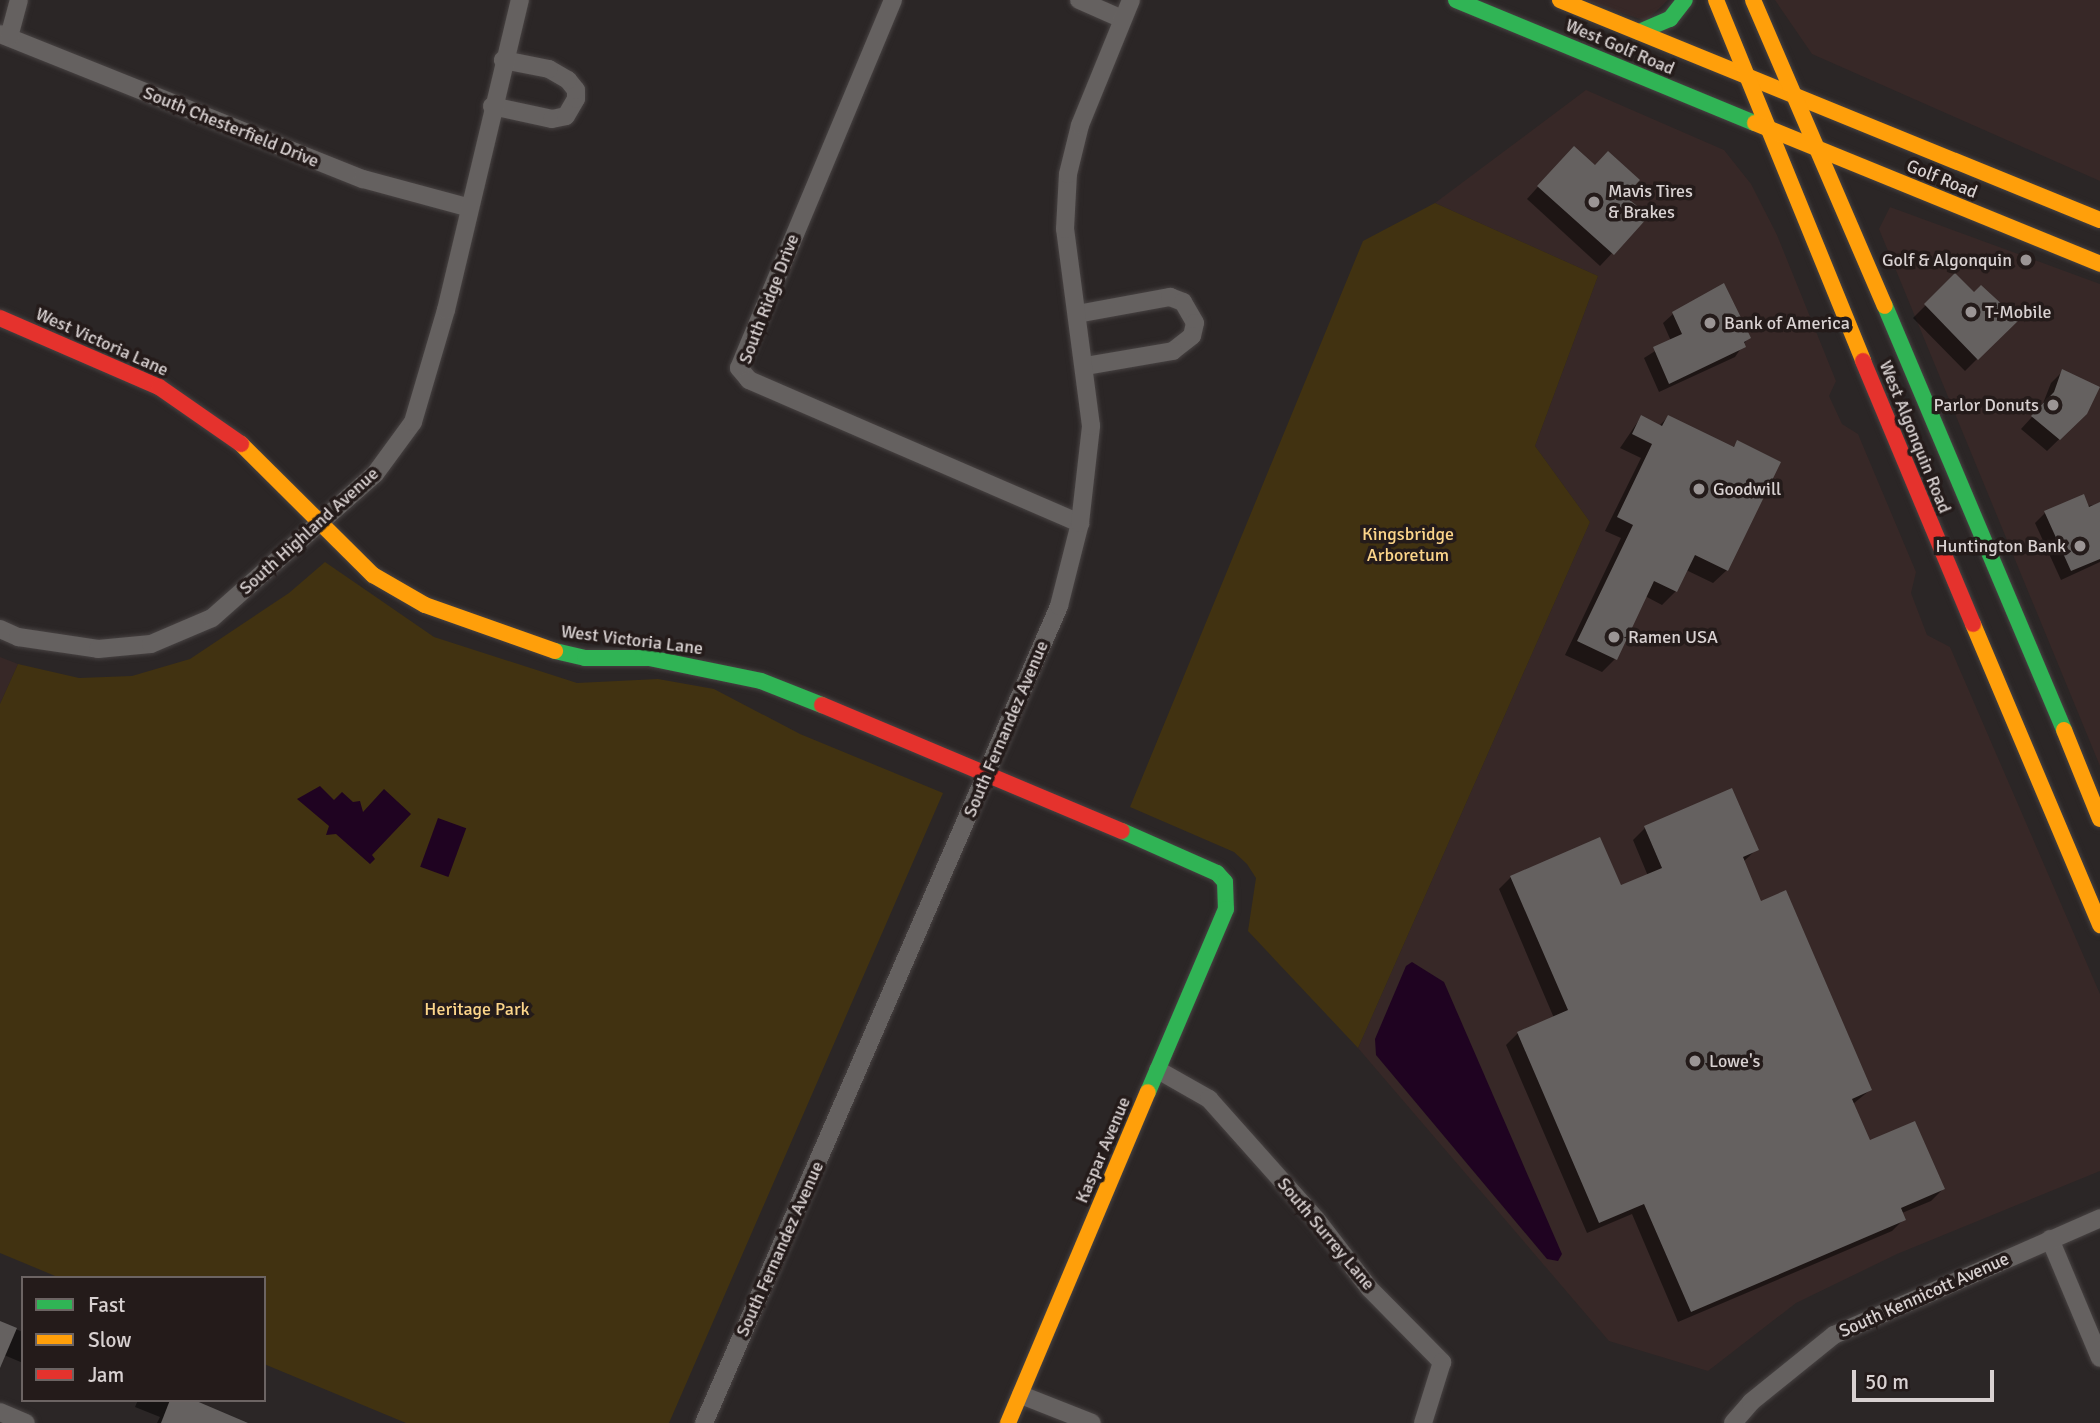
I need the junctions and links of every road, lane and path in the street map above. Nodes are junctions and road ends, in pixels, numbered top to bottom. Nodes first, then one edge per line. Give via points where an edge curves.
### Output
1 (19, 0) edge
2 (520, 0) edge
3 (893, 0) edge
4 (1079, 0) edge
5 (1130, 0) edge
6 (1456, 0) edge
7 (1560, 0) edge
8 (1685, 0) edge
9 (1716, 0) edge
10 (1753, 0) edge
11 (1122, 19) junction
12 (1639, 32) junction
13 (4, 35) edge
14 (503, 60) junction
15 (1748, 78) junction
16 (1791, 97) junction
17 (492, 106) junction
18 (1769, 131) junction
19 (1814, 149) junction
20 (467, 207) junction
21 (2100, 220) edge
22 (2100, 264) edge
23 (1077, 314) junction
24 (0, 318) edge
25 (1086, 366) junction
26 (322, 523) junction
27 (1080, 523) junction
28 (0, 629) edge
29 (988, 772) junction
30 (2100, 819) edge
31 (1226, 890) joint
32 (2100, 925) edge
33 (1158, 1070) junction
34 (2100, 1218) edge
35 (2050, 1239) junction
36 (2100, 1358) edge
37 (1021, 1395) junction
38 (0, 1412) edge
39 (26, 1423) edge
40 (704, 1423) edge
41 (1009, 1423) edge
42 (1092, 1423) edge
43 (1423, 1423) edge
44 (1733, 1423) edge

1 - 13 street
2 - 14 street, South Highland Avenue
3 - 27 street, South Ridge Drive via 739,368 749,380
4 - 11 street
5 - 11 street, South Fernandez Avenue
6 - 18 main road, West Golf Road
7 - 12 main road, West Golf Road
8 - 12 main road via 1670,19
9 - 15 main road, West Algonquin Road
10 - 16 main road, West Algonquin Road
11 - 23 street, South Fernandez Avenue via 1080,125 1068,174 1065,229
12 - 15 main road, West Golf Road
13 - 20 street, South Chesterfield Drive via 363,179
14 - 17 street, South Highland Avenue
14 - 17 street via 549,69 568,80 576,99 566,116 552,119
15 - 16 main road, West Golf Road
15 - 18 main road, West Algonquin Road
16 - 19 main road, West Algonquin Road
16 - 21 main road, Golf Road
17 - 20 street, South Highland Avenue
18 - 19 main road, Golf Road
18 - 32 main road, West Algonquin Road
19 - 22 main road, Golf Road
19 - 30 main road, West Algonquin Road via 2016,610
20 - 26 street, South Highland Avenue via 446,310 413,422 375,474
23 - 25 street, South Fernandez Avenue
23 - 25 street via 1171,296 1183,302 1195,323 1192,336 1173,351
24 - 26 main road, West Victoria Lane via 159,387 227,430
25 - 27 street, South Fernandez Avenue via 1091,426
26 - 28 street, South Highland Avenue via 212,618 151,644 97,649
26 - 29 main road, West Victoria Lane via 373,575 425,605 531,646 585,658 649,658 761,681
27 - 29 street, South Fernandez Avenue via 1059,606
29 - 31 main road, West Victoria Lane via 1217,873
29 - 40 street, South Fernandez Avenue
31 - 33 main road, Kaspar Avenue via 1226,909
33 - 37 main road, Kaspar Avenue
33 - 43 street, South Surrey Lane via 1209,1099 1316,1219 1370,1289 1443,1363
34 - 35 street, South Kennicott Avenue
35 - 36 street
35 - 44 street, South Kennicott Avenue via 1834,1335 1751,1402
37 - 41 main road, Kaspar Avenue
37 - 42 street
38 - 39 street

